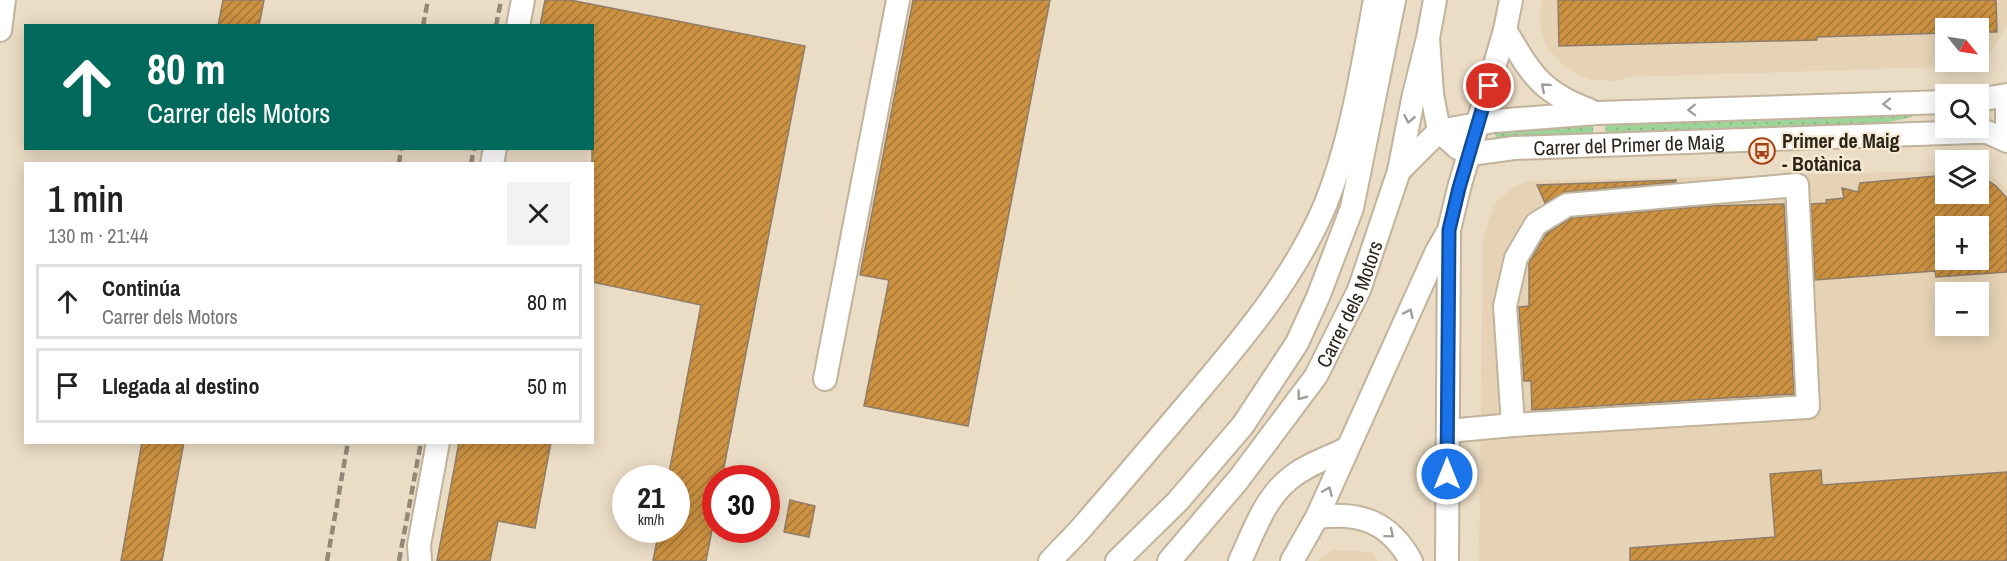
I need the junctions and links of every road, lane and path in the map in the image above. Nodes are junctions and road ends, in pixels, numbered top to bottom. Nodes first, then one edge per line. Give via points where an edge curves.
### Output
1 (4, 0) edge
2 (523, 0) edge
3 (898, 0) edge
4 (1375, 0) edge
5 (1394, 0) edge
6 (1435, 0) edge
7 (1511, 0) edge
8 (518, 24) edge
9 (0, 30) edge
10 (1505, 30) junction
11 (1428, 38) junction
12 (2007, 95) edge
13 (1989, 98) edge
14 (1935, 102) edge
15 (2007, 104) edge
16 (1596, 113) junction
17 (1479, 124) junction
18 (2007, 125) edge
19 (1439, 131) junction
20 (2007, 141) edge
21 (1470, 154) junction
22 (1399, 171) junction
23 (1449, 230) junction
24 (825, 379) dead end
25 (1513, 425) junction
26 (1448, 431) junction
27 (438, 444) edge
28 (1346, 449) junction
29 (1317, 517) junction
30 (420, 561) edge
31 (1050, 561) edge
32 (1117, 561) edge
33 (1169, 561) edge
34 (1240, 561) edge
35 (1292, 561) edge
36 (1411, 561) edge
37 (1447, 561) edge

1 - 9 street
2 - 8 street
3 - 24 street
4 - 31 street via 1339,167 1288,276 1240,342
5 - 32 street via 1352,208 1297,343 1230,440 1178,501
6 - 11 street, Carrer dels Motors
7 - 10 street
16 -> 10 street, Carrer del Primer de Maig via 1565,101 1538,82
10 - 17 street
11 - 19 street
11 -> 22 street, Carrer dels Motors
12 - 13 street
14 -> 16 street, Carrer del Primer de Maig
15 - 18 street
16 - 17 street, Carrer del Primer de Maig
17 - 19 street, Carrer del Primer de Maig
17 - 21 street
19 - 21 street
19 - 22 street
20 - 21 street, Carrer del Primer de Maig via 1987,132 1974,132 1514,148
21 - 23 street
22 -> 33 street, Carrer dels Motors via 1359,290 1316,376 1238,480
23 - 26 street
28 -> 23 street
25 - 25 street via 1808,407 1797,184 1567,205 1536,224 1516,258 1505,306
25 - 26 street
26 - 37 street
27 - 30 street via 418,545
29 -> 28 street
28 - 34 street via 1288,479 1260,518
29 - 35 street
29 -> 36 street via 1366,519 1396,538

